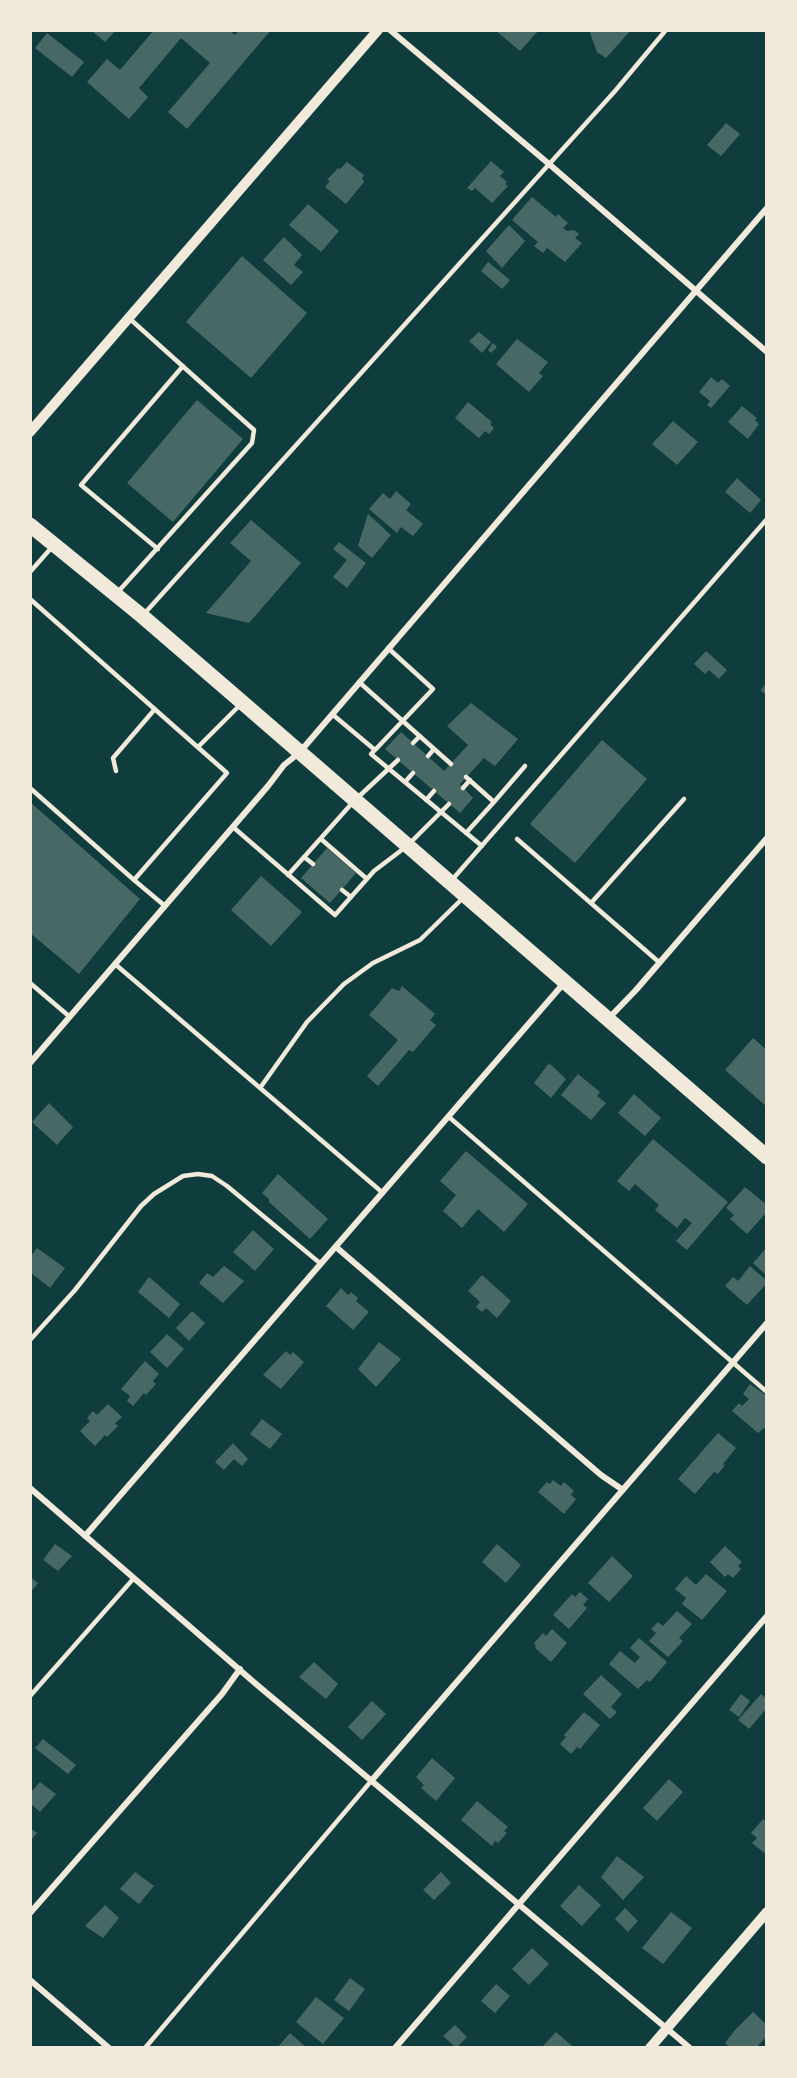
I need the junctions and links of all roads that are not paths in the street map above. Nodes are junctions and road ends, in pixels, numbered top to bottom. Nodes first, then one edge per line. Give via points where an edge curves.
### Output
1 (378, 30) edge
2 (390, 30) edge
3 (666, 30) edge
4 (549, 164) junction
5 (767, 208) edge
6 (697, 291) junction
7 (129, 317) junction
8 (767, 352) edge
9 (183, 366) junction
10 (30, 432) edge
11 (767, 519) edge
12 (30, 525) edge
13 (54, 545) junction
14 (158, 549) junction
15 (30, 572) edge
16 (116, 595) junction
17 (30, 599) edge
18 (142, 616) junction
19 (388, 648) junction
20 (359, 682) junction
21 (243, 703) junction
22 (155, 709) junction
23 (332, 714) junction
24 (403, 721) junction
25 (420, 736) junction
26 (413, 743) dead end
27 (198, 747) junction
28 (434, 749) junction
29 (375, 750) junction
30 (299, 753) junction
31 (428, 756) dead end
32 (398, 760) dead end
33 (451, 764) dead end
34 (525, 766) dead end
35 (390, 770) junction
36 (116, 771) dead end
37 (413, 773) dead end
38 (405, 782) junction
39 (30, 788) edge
40 (463, 788) dead end
41 (434, 791) dead end
42 (684, 799) dead end
43 (426, 800) junction
44 (354, 801) junction
45 (494, 802) junction
46 (449, 804) dead end
47 (441, 812) junction
48 (233, 827) junction
49 (466, 833) junction
50 (767, 838) edge
51 (321, 839) junction
52 (517, 839) dead end
53 (407, 846) junction
54 (482, 846) junction
55 (304, 857) junction
56 (313, 864) dead end
57 (288, 875) junction
58 (366, 879) junction
59 (134, 880) junction
60 (450, 883) junction
61 (342, 890) dead end
62 (465, 896) junction
63 (351, 897) junction
64 (591, 903) junction
65 (165, 906) junction
66 (660, 963) junction
67 (115, 964) junction
68 (30, 982) edge
69 (565, 982) junction
70 (70, 1017) junction
71 (608, 1019) junction
72 (30, 1063) edge
73 (260, 1088) junction
74 (448, 1117) junction
75 (766, 1154) edge
76 (383, 1193) junction
77 (336, 1247) junction
78 (321, 1264) junction
79 (767, 1323) edge
80 (30, 1340) edge
81 (732, 1364) junction
82 (767, 1392) edge
83 (30, 1488) edge
84 (623, 1490) junction
85 (85, 1536) junction
86 (134, 1578) junction
87 (767, 1616) edge
88 (240, 1669) junction
89 (30, 1696) edge
90 (372, 1780) junction
91 (519, 1904) junction
92 (767, 1912) edge
93 (30, 1913) edge
94 (30, 1980) edge
95 (668, 2028) junction
96 (109, 2048) edge
97 (145, 2048) edge
98 (395, 2048) edge
99 (650, 2048) edge
100 (690, 2048) edge

1 - 7 street
2 - 4 street
3 - 4 lane
4 - 6 street
4 - 18 lane
5 - 6 street
6 - 8 street
6 - 19 street
7 - 9 lane
7 - 10 street
9 - 14 lane via 254,430 252,443
9 - 14 lane via 81,484
11 - 54 lane
12 - 13 main road
13 - 15 lane
13 - 16 main road
14 - 16 lane
16 - 18 main road
17 - 22 lane
18 - 21 main road
19 - 20 street
19 - 24 lane via 432,689
20 - 23 street
20 - 24 lane
21 - 27 lane
21 - 30 main road
22 - 27 lane
22 - 36 lane via 113,758
23 - 29 lane
23 - 30 street
24 - 25 lane
24 - 29 lane
25 - 26 lane
25 - 28 lane
27 - 59 lane via 227,773
28 - 31 lane
28 - 33 lane
29 - 35 lane via 371,754
30 - 44 main road
30 - 48 street via 284,765
32 - 35 lane
34 - 45 lane
35 - 38 lane
35 - 44 lane
37 - 38 lane
38 - 43 lane
39 - 59 lane
40 - 45 lane via 468,779
41 - 43 lane
42 - 64 lane
43 - 47 lane
44 - 51 lane
44 - 53 main road
45 - 49 lane
46 - 47 lane
47 - 49 lane
47 - 53 lane
48 - 57 lane
48 - 65 street
49 - 54 lane
50 - 66 street
51 - 55 lane
51 - 58 lane
52 - 64 lane
53 - 58 lane
53 - 60 main road
54 - 60 lane
55 - 56 lane
55 - 57 lane
57 - 63 lane via 334,915
58 - 63 lane
59 - 65 lane
60 - 62 main road
61 - 63 lane
62 - 69 main road
62 - 73 lane via 420,940 373,963 344,984 307,1022
64 - 66 lane
65 - 67 street
66 - 71 street
67 - 70 street
67 - 73 lane
68 - 70 lane
69 - 71 main road
69 - 74 street
70 - 72 street
71 - 75 main road
73 - 76 lane
74 - 76 street
74 - 81 lane
76 - 77 street
77 - 78 street
77 - 84 street
78 - 80 lane via 212,1176 183,1176 141,1206
78 - 85 street
79 - 81 street
81 - 82 lane
81 - 84 street
83 - 85 street
84 - 90 street
85 - 86 street
86 - 88 street
86 - 89 lane
87 - 91 street
88 - 90 street
88 - 93 street
90 - 91 street
90 - 97 lane
91 - 95 street
91 - 98 street
92 - 95 street
94 - 96 street
95 - 99 street
95 - 100 street

